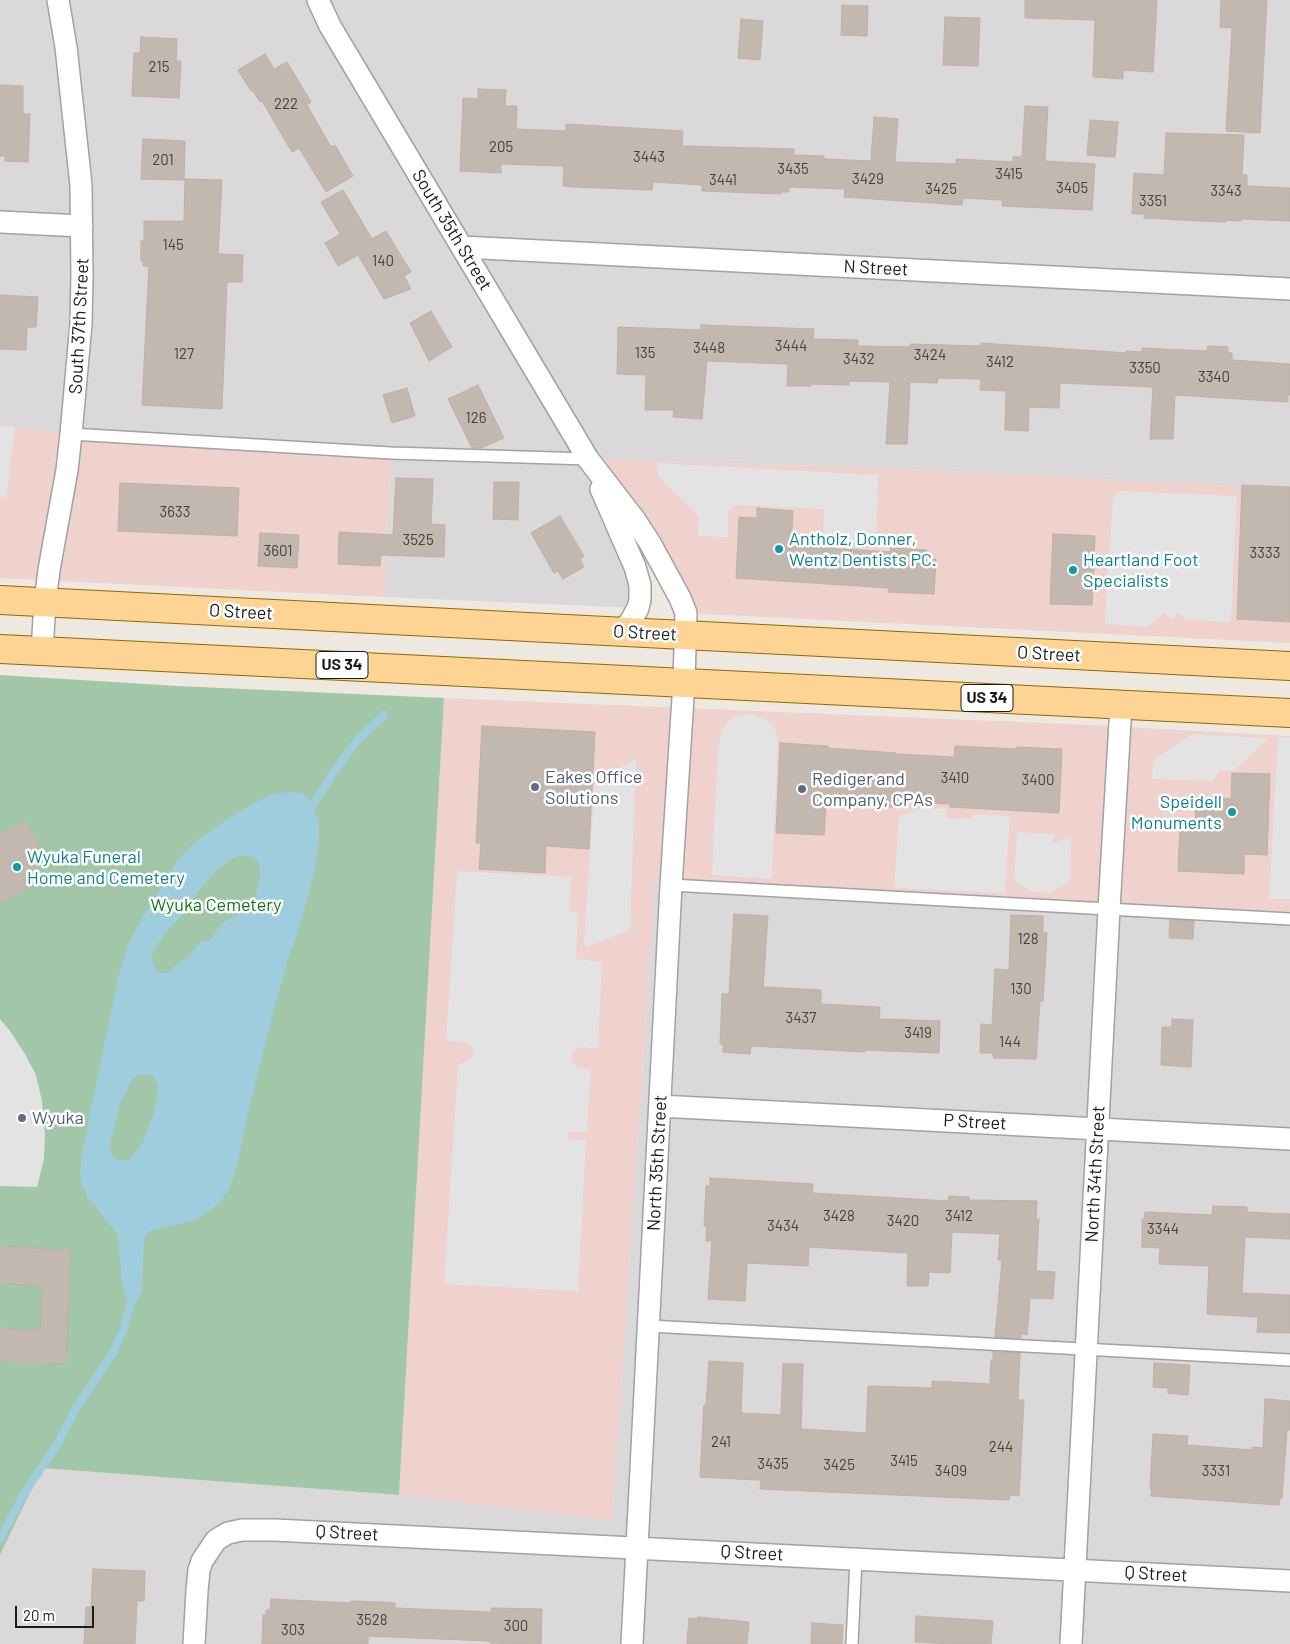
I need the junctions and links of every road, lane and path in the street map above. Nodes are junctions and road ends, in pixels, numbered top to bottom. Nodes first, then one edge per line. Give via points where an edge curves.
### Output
1 (58, 0) edge
2 (318, 0) edge
3 (0, 222) edge
4 (82, 226) junction
5 (462, 247) junction
6 (1290, 288) edge
7 (71, 434) junction
8 (588, 459) junction
9 (0, 600) edge
10 (45, 602) junction
11 (617, 631) junction
12 (686, 635) junction
13 (0, 649) edge
14 (42, 651) junction
15 (1290, 666) edge
16 (684, 682) junction
17 (1122, 705) junction
18 (1290, 713) edge
19 (671, 885) junction
20 (1109, 909) junction
21 (1290, 919) edge
22 (660, 1106) junction
23 (1098, 1129) junction
24 (1290, 1138) edge
25 (649, 1326) junction
26 (1086, 1350) junction
27 (1290, 1360) edge
28 (637, 1547) junction
29 (856, 1559) junction
30 (1075, 1571) junction
31 (1290, 1580) edge
32 (194, 1644) edge
33 (632, 1644) edge
34 (852, 1644) edge
35 (1071, 1644) edge

1 - 4 street, South 37th Street via 77,142
2 - 5 street, South 35th Street via 330,26
3 - 4 street
4 - 7 street, South 37th Street via 81,324
5 - 6 street, N Street
5 - 8 street, South 35th Street
7 - 8 lane via 391,453
7 - 10 street, South 37th Street
8 - 11 street, South 35th Street via 640,585 638,608 629,624
8 - 12 street, South 35th Street via 650,543 685,609
9 - 10 main road, O Street
10 - 11 main road, O Street
10 - 14 street, South 37th Street
11 - 12 main road, O Street
12 - 15 main road, O Street
12 - 16 street, South 35th Street
13 - 14 main road, US 34
14 - 16 main road, US 34
16 - 17 main road, US 34
16 - 19 street, North 35th Street
17 - 18 main road, US 34
17 - 20 street, North 34th Street
19 - 20 lane
19 - 22 street, North 35th Street
20 - 21 lane
20 - 23 street, North 34th Street
22 - 23 street, P Street
22 - 25 street, North 35th Street
23 - 24 street, P Street
23 - 26 street, North 34th Street
25 - 26 lane
25 - 28 street, North 35th Street
26 - 27 lane
26 - 30 street, North 34th Street
28 - 29 street, Q Street
28 - 32 street, Q Street via 275,1530 228,1533 216,1540 205,1553 199,1570
28 - 33 street, North 35th Street
29 - 30 street, Q Street
29 - 34 lane
30 - 31 street, Q Street
30 - 35 street, North 34th Street

